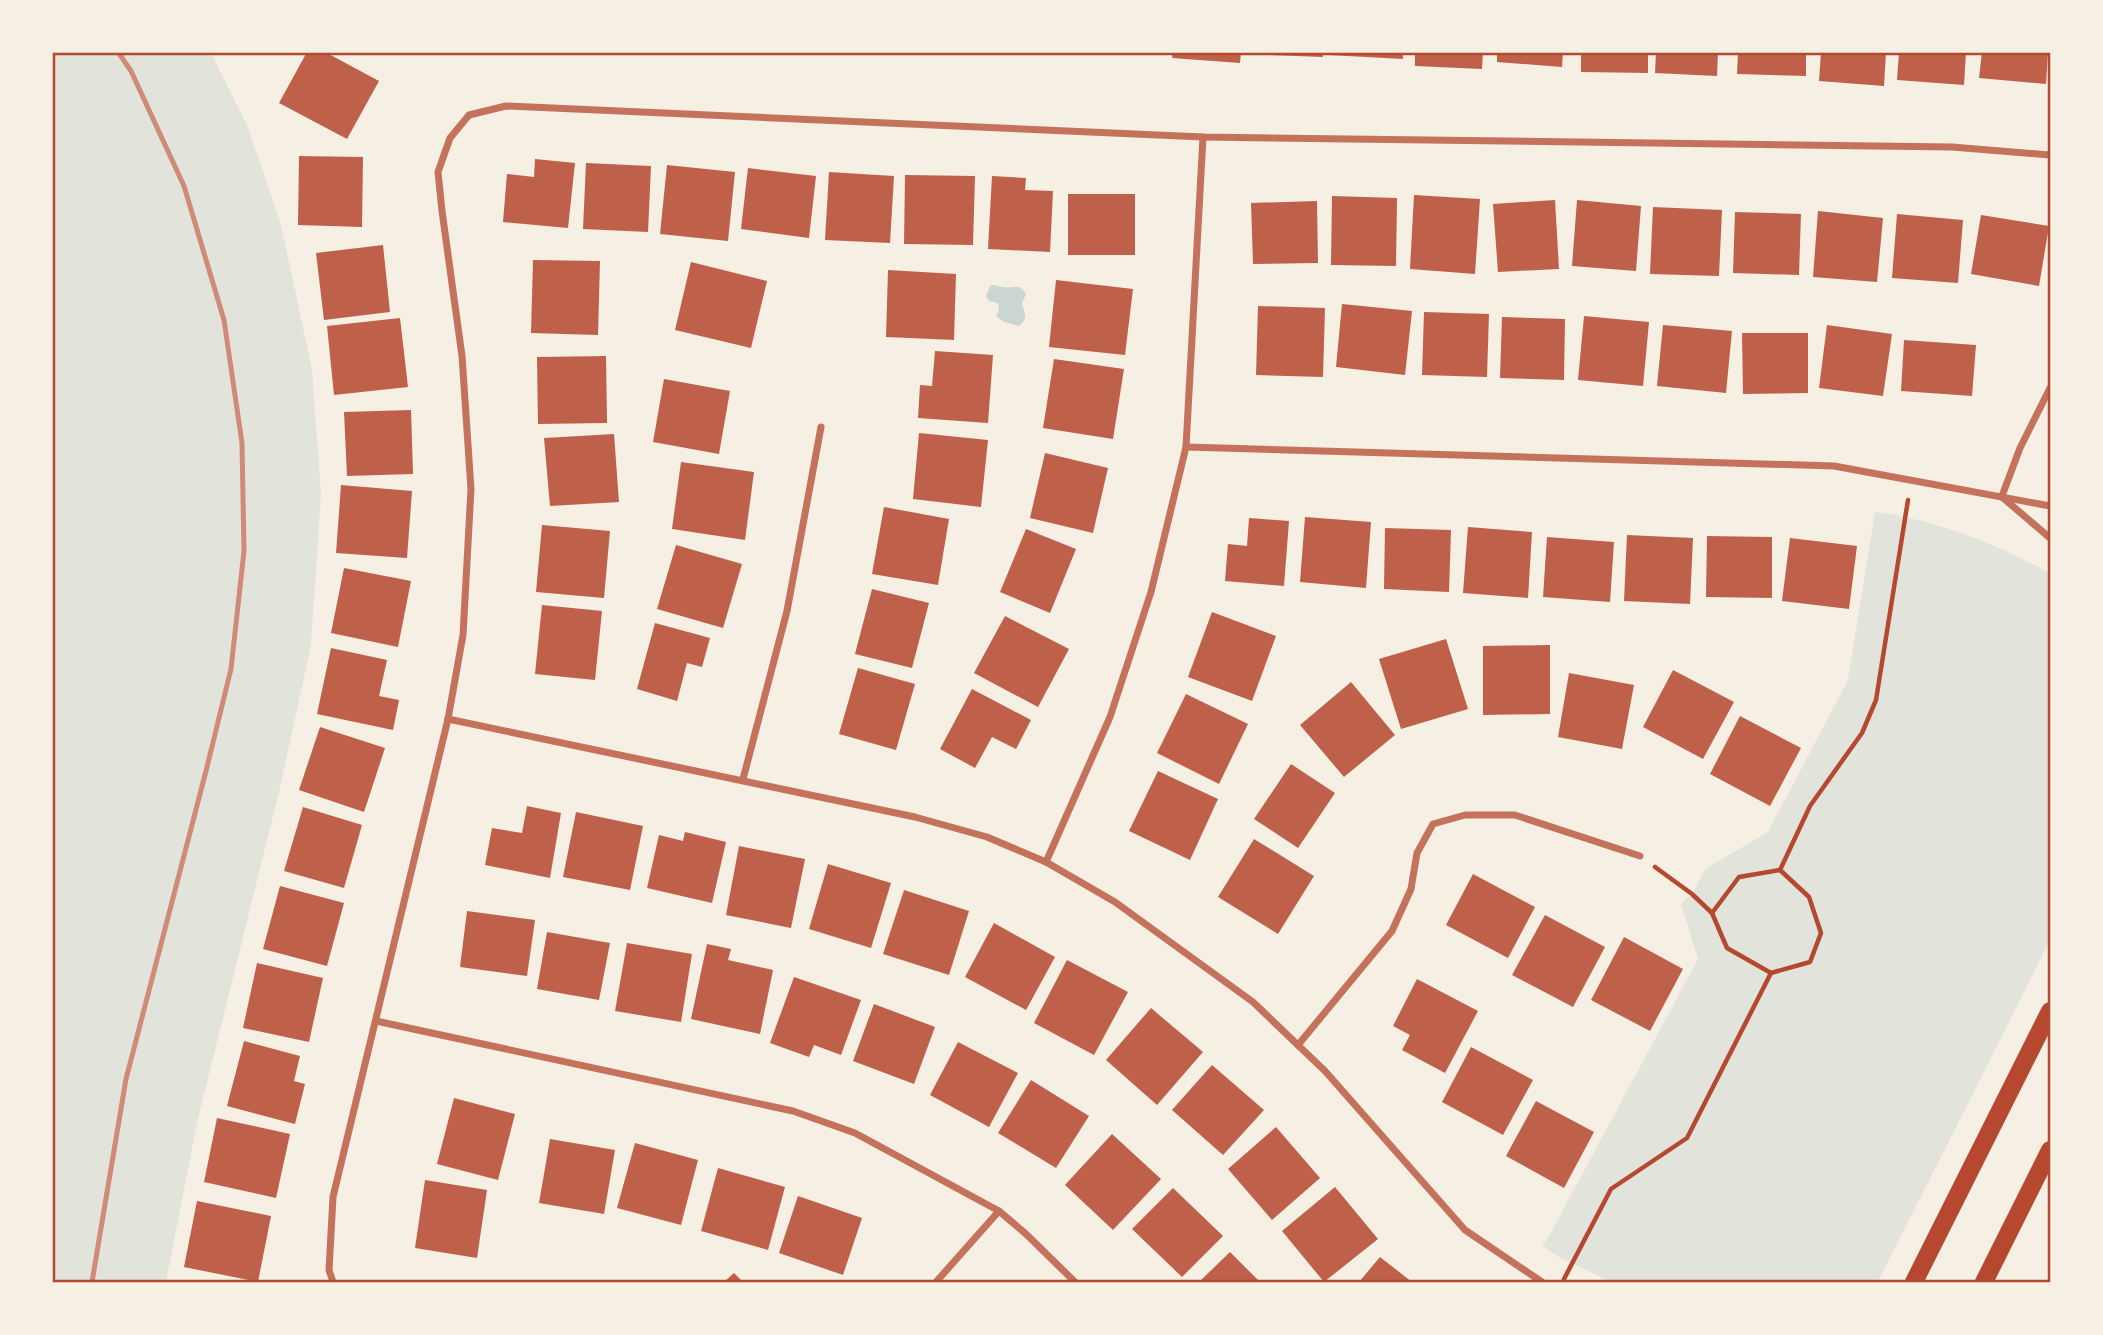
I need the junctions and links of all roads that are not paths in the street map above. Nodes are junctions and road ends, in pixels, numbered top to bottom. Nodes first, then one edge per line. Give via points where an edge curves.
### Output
1 (1203, 137) junction
2 (2050, 155) edge
3 (2050, 388) edge
4 (821, 427) dead end
5 (1186, 447) junction
6 (2002, 496) junction
7 (2050, 506) edge
8 (2050, 538) edge
9 (448, 719) junction
10 (743, 779) junction
11 (1640, 856) road end
12 (1046, 862) junction
13 (2050, 1011) edge
14 (376, 1021) junction
15 (1298, 1045) junction
16 (2050, 1150) edge
17 (999, 1211) junction
18 (333, 1283) edge
19 (936, 1283) edge
20 (1075, 1283) edge
21 (1542, 1283) edge
22 (1914, 1283) edge
23 (1984, 1283) edge

1 - 2 street via 1952,147
1 - 5 street
1 - 9 street via 506,106 469,114 450,138 438,172 462,356 471,489 463,635
3 - 6 street
4 - 10 street via 787,611
5 - 6 street via 1834,466
5 - 12 street via 1151,592 1114,705
6 - 7 street
6 - 8 street
9 - 10 street
9 - 14 street
10 - 12 street via 915,817 987,838
11 - 15 street via 1515,815 1465,815 1433,824 1417,853 1411,890 1392,931
12 - 15 street via 1115,902 1242,994
13 - 22 main road
14 - 17 street via 793,1111 855,1133
14 - 18 street via 333,1197 329,1270
15 - 21 street via 1465,1230
16 - 23 main road
17 - 19 street
17 - 20 street

